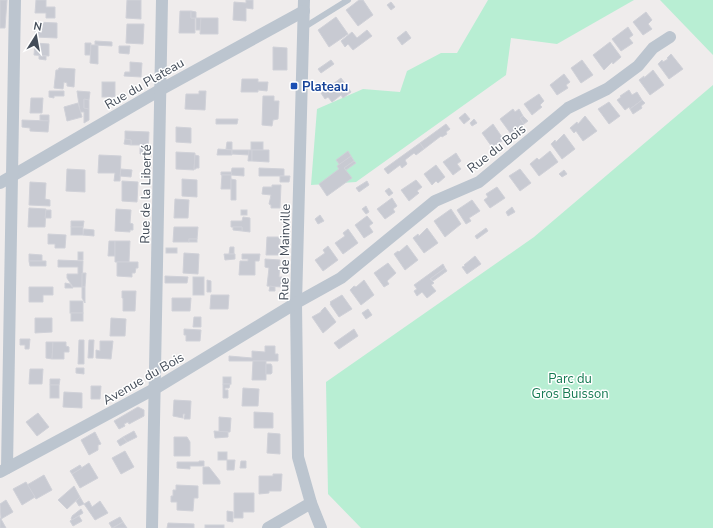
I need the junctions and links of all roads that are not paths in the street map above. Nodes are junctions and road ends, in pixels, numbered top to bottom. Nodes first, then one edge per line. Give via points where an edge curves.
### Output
1 (15, 0) edge
2 (162, 0) edge
3 (348, 0) edge
4 (304, 5) edge
5 (303, 28) junction
6 (670, 37) dead end
7 (160, 90) junction
8 (13, 175) junction
9 (0, 183) edge
10 (296, 303) junction
11 (156, 388) junction
12 (3, 470) edge
13 (311, 503) junction
14 (152, 528) edge
15 (268, 528) edge
16 (321, 528) edge

1 - 8 street
2 - 7 street, Rue de la Liberté
3 - 5 lane
4 - 5 street, Rue de Mainville
4 - 7 street, Rue du Plateau
5 - 10 street, Rue de Mainville
6 - 10 street, Rue du Bois via 653,48 638,66 607,89 568,108 479,182 435,201 341,278
7 - 8 street, Rue du Plateau
7 - 11 street, Rue de la Liberté
8 - 9 street, Rue du Plateau
8 - 12 street
10 - 11 street, Avenue du Bois
10 - 13 street, Rue de Mainville via 298,457
11 - 12 street, Avenue du Bois
11 - 14 street, Rue de la Liberté
13 - 15 street
13 - 16 street, Rue de Mainville

